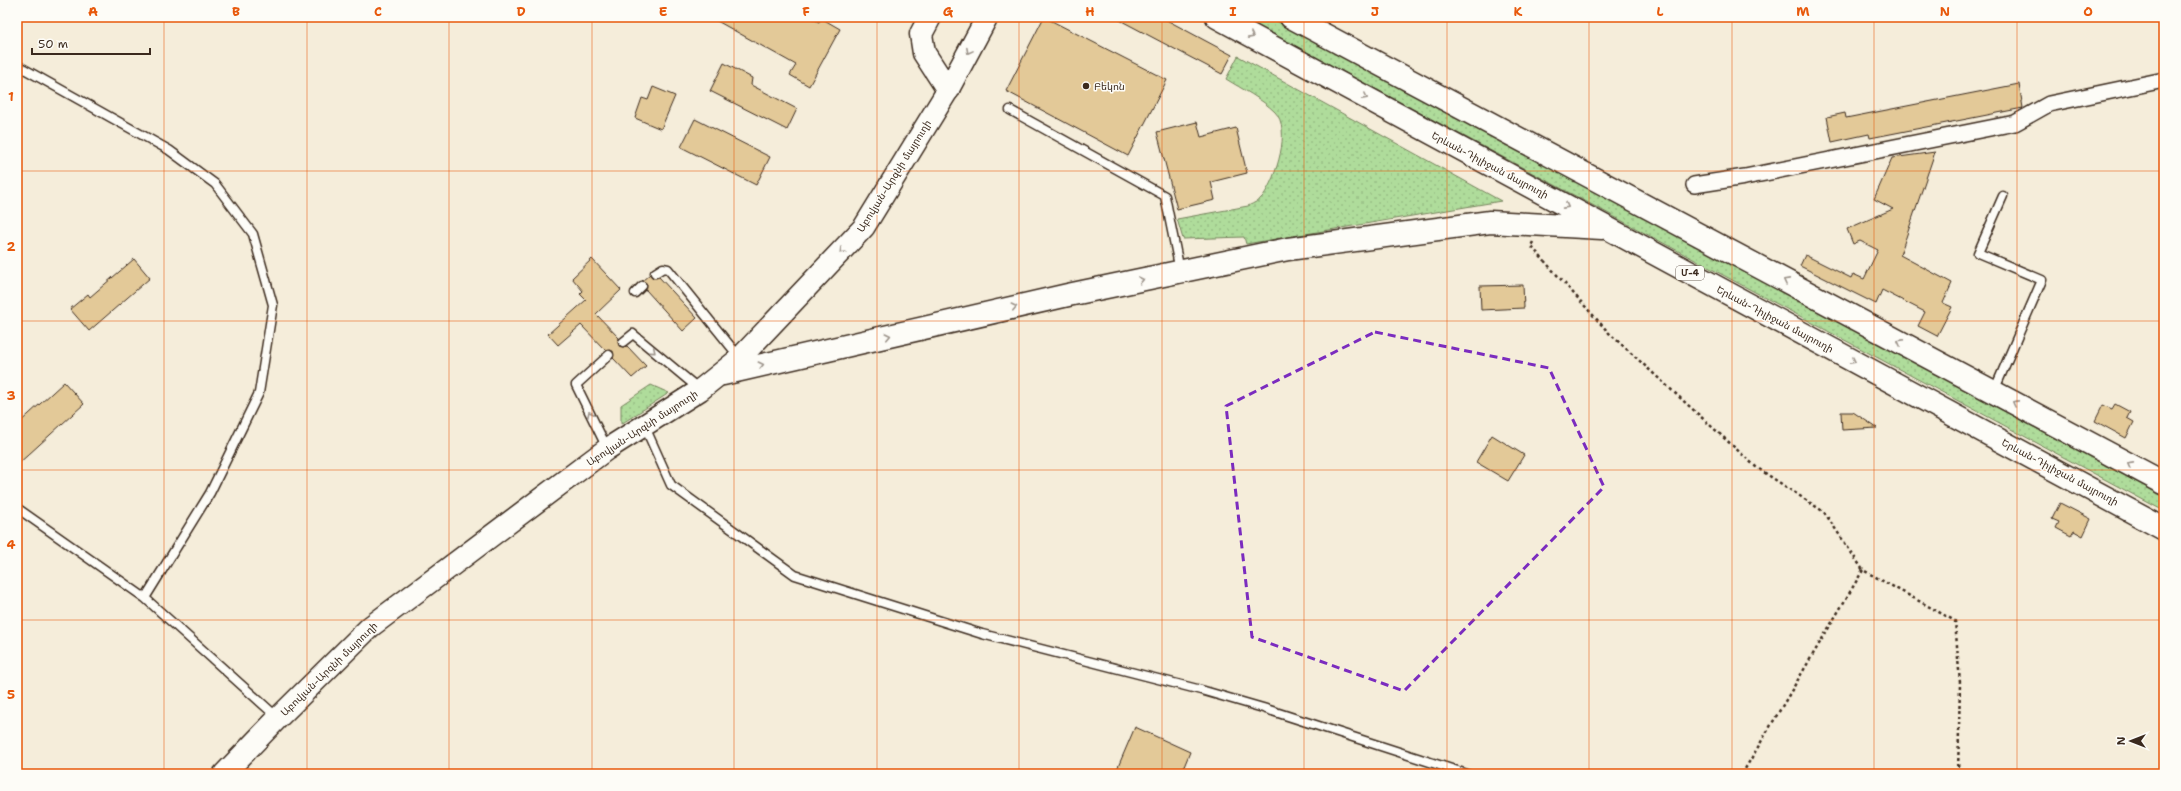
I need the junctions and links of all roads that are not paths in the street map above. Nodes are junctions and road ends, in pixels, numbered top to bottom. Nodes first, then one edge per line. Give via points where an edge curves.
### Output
1 (930, 17) edge
2 (987, 17) edge
3 (1217, 17) edge
4 (1291, 17) edge
5 (17, 65) edge
6 (2164, 80) edge
7 (948, 90) junction
8 (1010, 110) dead end
9 (1694, 185) dead end
10 (2003, 196) dead end
11 (1607, 228) junction
12 (1181, 272) junction
13 (655, 273) dead end
14 (642, 286) dead end
15 (635, 293) dead end
16 (623, 342) dead end
17 (609, 355) dead end
18 (740, 358) junction
19 (723, 374) junction
20 (700, 390) junction
21 (1993, 392) junction
22 (645, 426) junction
23 (607, 449) junction
24 (2164, 483) edge
25 (17, 508) edge
26 (2164, 528) edge
27 (145, 598) junction
28 (278, 718) junction
29 (224, 774) edge
30 (1467, 774) edge

1 - 7 highway via 921,34 924,53
2 -> 7 main road, Աբովյան-Արզնի մայրուղի
3 -> 11 highway, Երևան-Դիլիջան մայրուղի / Մ-4
21 -> 4 highway
5 - 27 lane via 169,150 214,184 254,234 273,305 259,393 210,494
6 - 9 street via 2049,104 2016,122
7 -> 18 main road, Աբովյան-Արզնի մայրուղի via 864,227
8 - 12 lane via 1165,196
10 - 21 lane via 1978,252 2042,280
11 - 12 highway via 1490,222 1288,249
11 -> 26 highway, Երևան-Դիլիջան մայրուղի / Մ-4
19 -> 12 highway
13 - 18 lane via 663,268 668,269
14 - 15 lane
16 -> 20 lane via 632,334
23 -> 17 lane via 576,385
18 - 19 main road, Աբովյան-Արզնի մայրուղի
19 - 20 main road, Աբովյան-Արզնի մայրուղի
20 - 22 main road, Աբովյան-Արզնի մայրուղի
24 -> 21 highway
22 - 23 main road, Աբովյան-Արզնի մայրուղի
22 - 30 lane via 671,485 795,575 982,634 1247,704
23 - 28 main road, Աբովյան-Արզնի մայրուղի via 370,626
25 - 27 lane
27 - 28 lane
28 - 29 main road, Աբովյան-Արզնի մայրուղի

